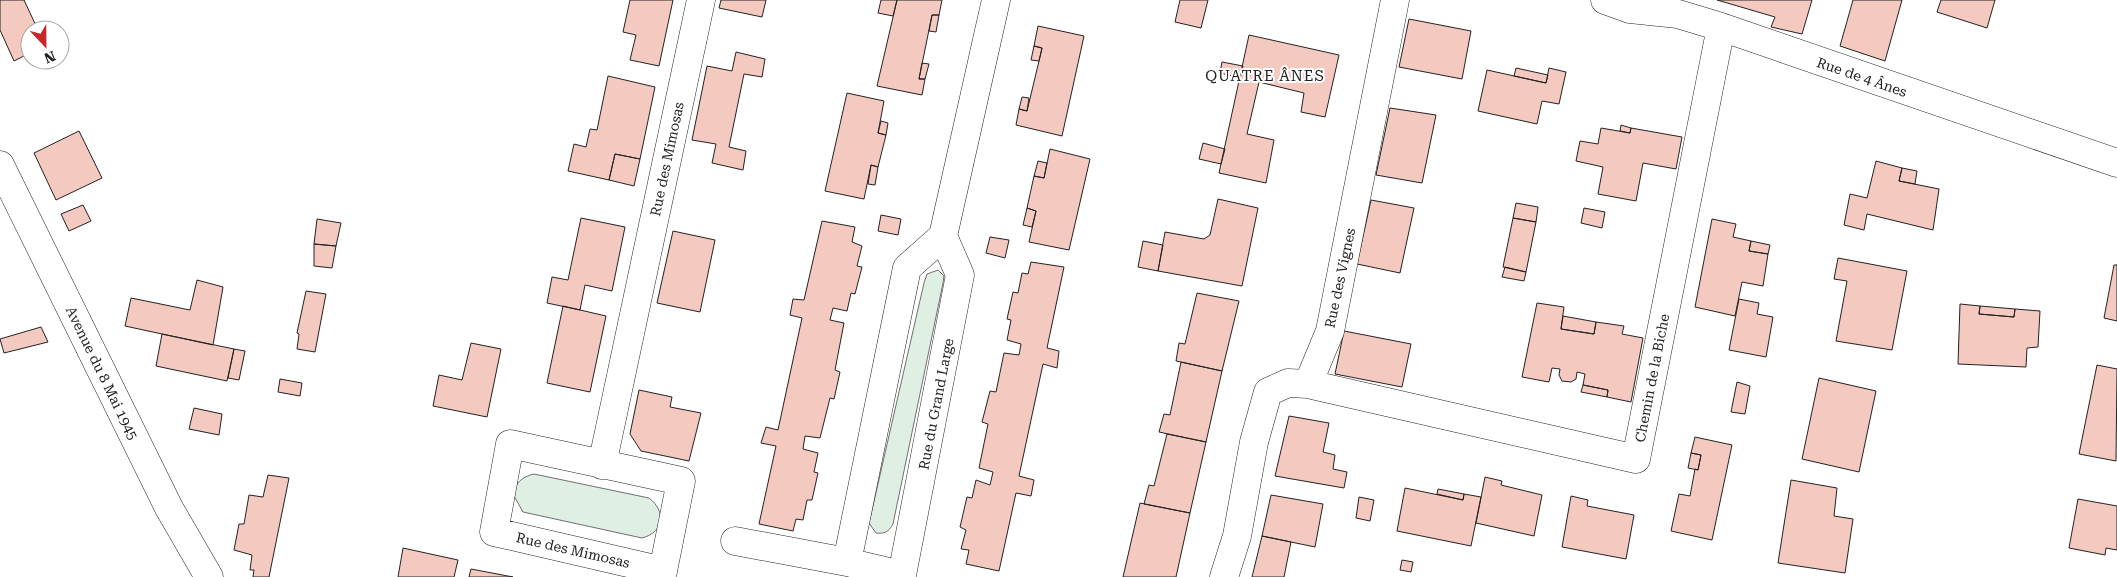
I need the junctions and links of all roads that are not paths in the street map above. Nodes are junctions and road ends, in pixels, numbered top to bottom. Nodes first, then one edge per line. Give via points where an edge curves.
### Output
1 (701, 0) edge
2 (996, 0) edge
3 (1394, 0) edge
4 (1605, 0) edge
5 (1721, 27) junction
6 (2117, 163) edge
7 (0, 166) edge
8 (943, 236) junction
9 (1308, 384) junction
10 (602, 465) junction
11 (735, 541) dead end
12 (847, 562) junction
13 (906, 576) edge
14 (209, 577) edge
15 (1224, 577) edge

1 - 10 street, Rue des Mimosas
2 - 8 street
3 - 9 street, Rue des Vignes via 1330,331
4 - 5 street, Rue de 4 Ânes via 1630,9 1678,14
5 - 6 street, Rue de 4 Ânes
5 - 9 street, Chemin de la Biche via 1636,459
7 - 14 street, Avenue du 8 Mai 1945 via 169,508
8 - 12 street via 907,268
8 - 13 street, Rue du Grand Large via 960,275
9 - 15 street via 1288,383 1268,392 1254,442 1237,536
10 - 10 street, Rue des Mimosas via 510,444 494,532 663,571 681,481
11 - 12 street, Rue du Grand Large
12 - 13 street, Rue du Grand Large

